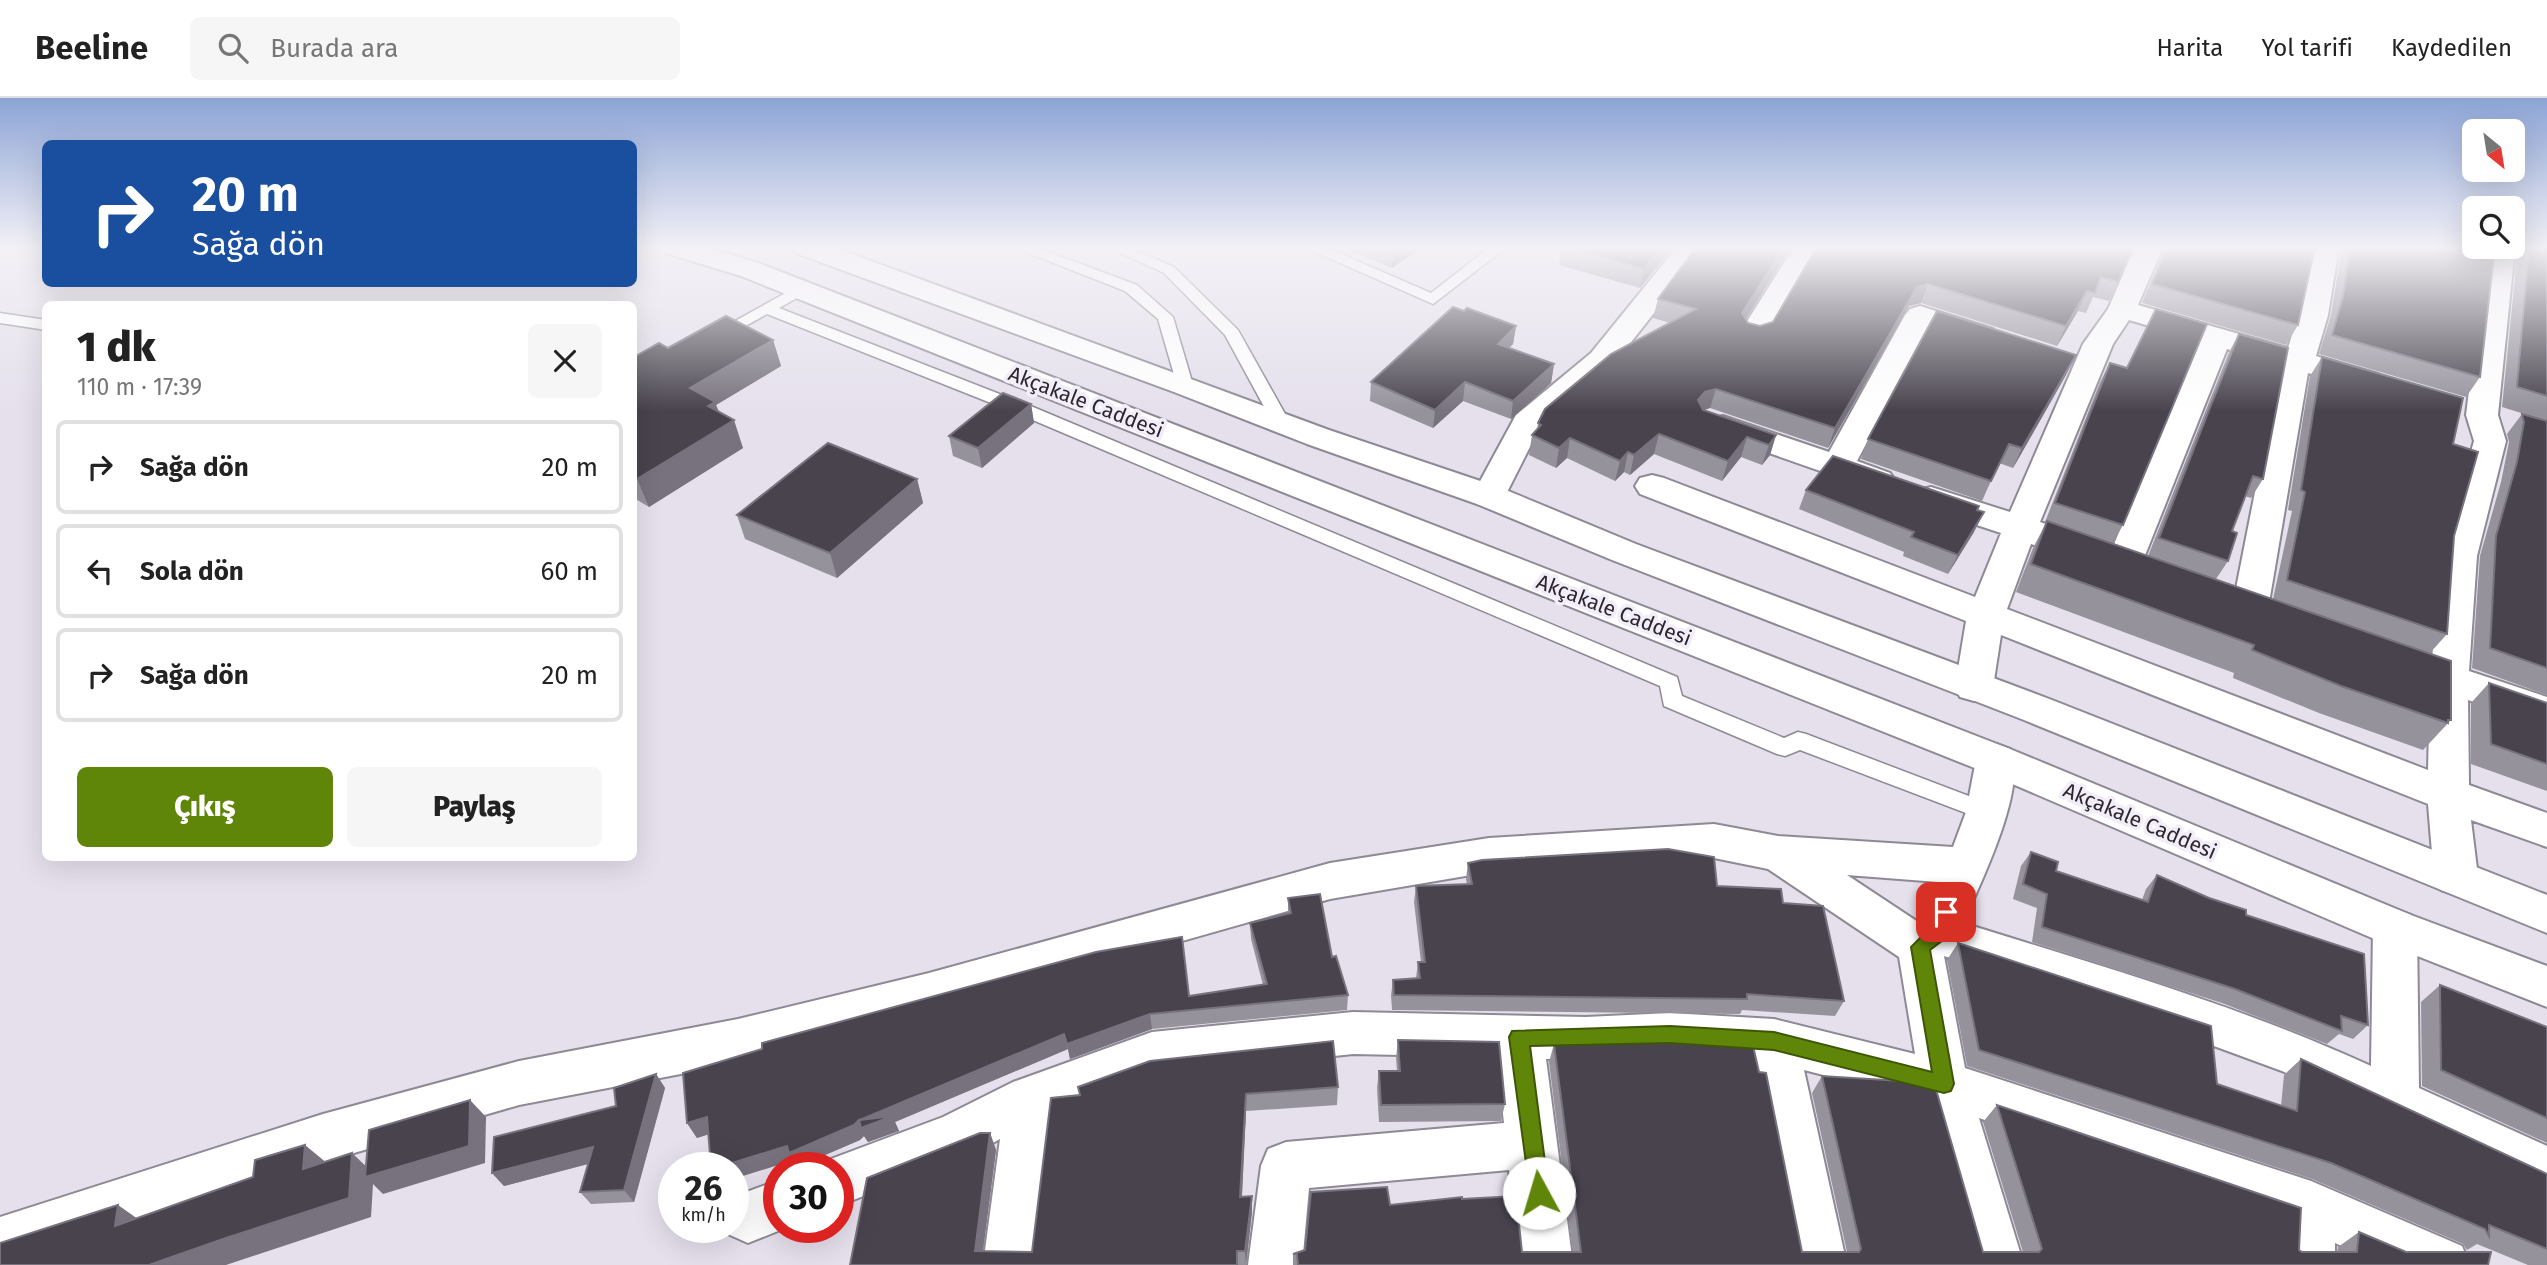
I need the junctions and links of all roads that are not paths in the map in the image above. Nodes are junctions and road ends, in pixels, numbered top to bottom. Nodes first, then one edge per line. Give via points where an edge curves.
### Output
1 (778, 301) edge
2 (829, 301) edge
3 (956, 301) edge
4 (1147, 301) edge
5 (1201, 301) edge
6 (1648, 301) edge
7 (1774, 301) edge
8 (2125, 301) edge
9 (2315, 301) edge
10 (2490, 301) edge
11 (766, 308) junction
12 (2122, 309) junction
13 (0, 318) edge
14 (42, 324) edge
15 (1754, 334) edge
16 (2217, 337) junction
17 (2010, 344) edge
18 (697, 346) edge
19 (2299, 361) junction
20 (1185, 385) junction
21 (2391, 388) edge
22 (2469, 412) junction
23 (1280, 421) junction
24 (1711, 421) edge
25 (2521, 426) edge
26 (1838, 467) junction
27 (1652, 486) dead end
28 (1489, 496) junction
29 (2020, 528) junction
30 (2124, 563) junction
31 (2162, 577) edge
32 (2212, 596) edge
33 (2250, 610) junction
34 (1986, 615) junction
35 (2287, 623) edge
36 (2374, 654) edge
37 (2449, 680) junction
38 (1974, 687) junction
39 (2547, 712) edge
40 (1996, 760) junction
41 (2448, 795) junction
42 (1987, 812) junction
43 (2547, 830) edge
44 (1778, 853) junction
45 (1967, 866) junction
46 (2456, 877) junction
47 (2547, 914) edge
48 (2395, 928) junction
49 (1928, 941) junction
50 (2547, 987) edge
51 (1519, 1037) junction
52 (1774, 1041) junction
53 (1944, 1084) junction
54 (1030, 1098) junction
55 (2395, 1100) junction
56 (1533, 1144) junction
57 (2547, 1172) edge
58 (854, 1175) edge
59 (2311, 1206) junction
60 (0, 1244) edge
61 (1010, 1265) edge
62 (1275, 1265) edge
63 (1546, 1265) edge
64 (1820, 1265) edge
65 (1997, 1265) edge
66 (2308, 1265) edge
67 (2443, 1265) edge

1 - 11 lane
2 - 40 street, Akçakale Caddesi
3 - 20 street
4 - 20 lane via 1165,317
5 - 23 lane via 1233,333
6 - 28 street via 1602,359 1527,422
7 - 15 street
8 - 12 street
9 - 19 street
10 - 22 street
11 - 18 lane
11 - 42 lane via 1023,410 1670,682 1672,700 1760,738 1785,748 1798,740
12 - 16 street
12 - 29 street via 2098,344 2074,364
13 - 14 lane
16 - 19 street
16 - 30 street
17 - 26 street via 1920,315
19 - 21 street
19 - 33 street via 2294,367
20 - 23 street
22 - 25 street
22 - 37 street via 2490,441 2459,556
23 - 28 street
24 - 26 street
26 - 29 street
27 - 34 street
28 - 38 street
29 - 30 street
29 - 34 street
30 - 31 street
32 - 33 street
33 - 35 street
34 - 38 street
34 - 41 street
36 - 37 street
37 - 39 street
37 - 41 street
38 - 46 street
40 - 42 street
40 - 48 street, Akçakale Caddesi
41 - 43 street
41 - 46 street
42 - 45 street
44 - 45 street
44 - 49 street
44 - 60 street via 1714,841 1516,854 1330,881 738,1041 519,1083 323,1138
45 - 49 street
46 - 47 street
48 - 50 street, Akçakale Caddesi
48 - 55 street
49 - 53 street
49 - 55 street via 2135,997 2297,1055
51 - 52 street via 1670,1034
51 - 54 street via 1353,1033 1152,1054
51 - 56 street
52 - 53 street
52 - 64 street
53 - 59 street
53 - 65 street
54 - 58 street via 958,1135
54 - 61 street
55 - 57 street
56 - 62 street via 1286,1166
56 - 63 street
59 - 66 street
59 - 67 street

